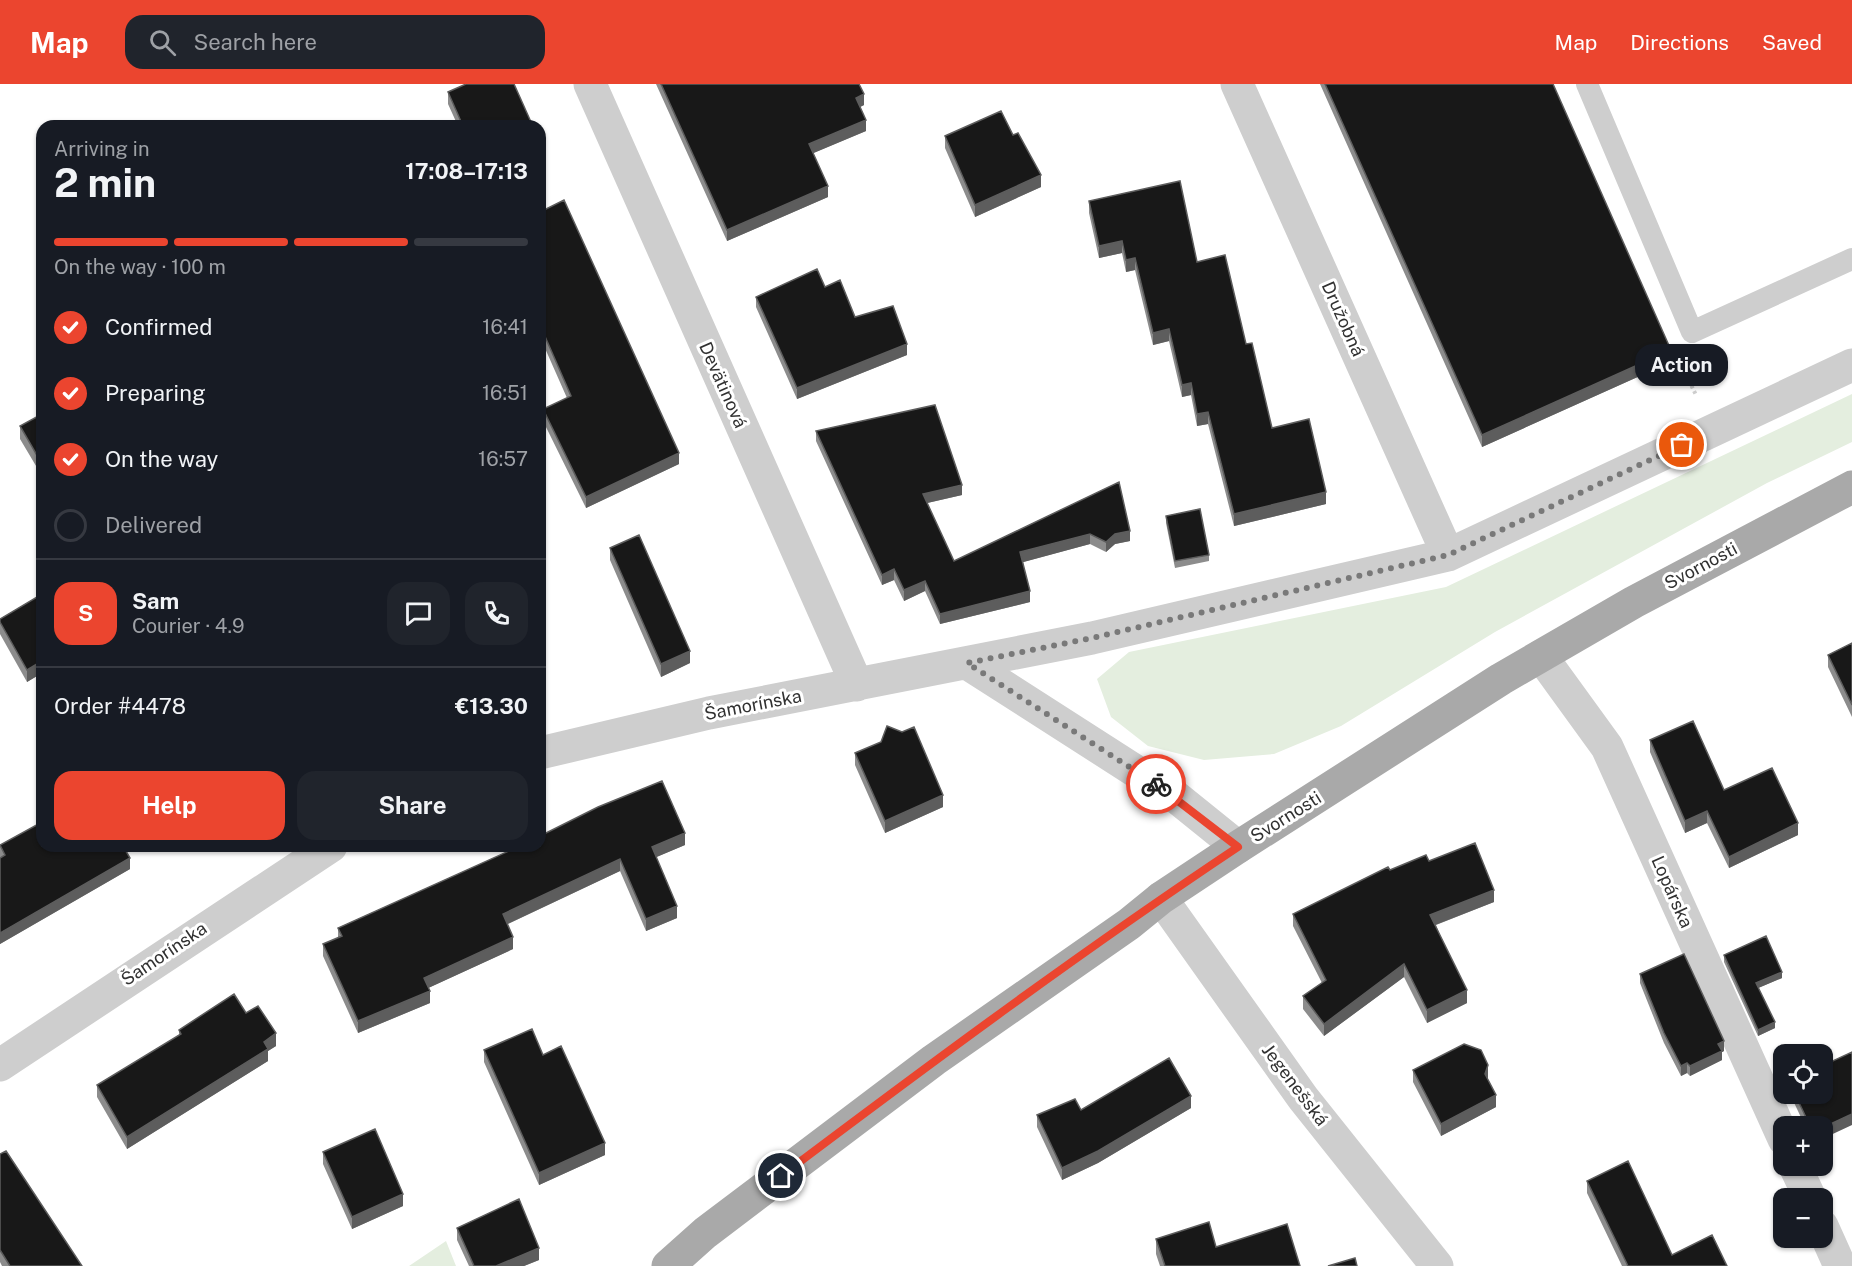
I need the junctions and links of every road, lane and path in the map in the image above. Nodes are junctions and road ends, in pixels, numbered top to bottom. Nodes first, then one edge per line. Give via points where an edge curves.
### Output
1 (590, 84) edge
2 (1237, 84) edge
3 (1587, 84) edge
4 (1852, 259) edge
5 (1852, 365) edge
6 (1852, 487) edge
7 (1448, 555) junction
8 (1541, 656) junction
9 (967, 663) junction
10 (857, 685) junction
11 (546, 752) edge
12 (1238, 847) junction
13 (322, 852) edge
14 (1161, 898) junction
15 (0, 1065) edge
16 (1774, 1116) edge
17 (1832, 1248) edge
18 (668, 1266) edge
19 (1437, 1266) edge
20 (1840, 1266) edge

1 - 10 street, Devätinová
2 - 7 street, Družobná
3 - 4 lane via 1692,332
5 - 7 street, Šamorínska
6 - 8 main road, Svornosti via 1634,602
7 - 9 street, Šamorínska
8 - 12 main road, Svornosti
8 - 16 street, Lopárska via 1607,747
9 - 10 street, Šamorínska
9 - 12 street via 1176,797
10 - 11 street, Šamorínska via 709,713
12 - 14 main road, Svornosti
13 - 15 street, Šamorínska
14 - 18 main road, Svornosti via 934,1060 705,1233
14 - 19 street, Jegenešská via 1303,1098
17 - 20 street

